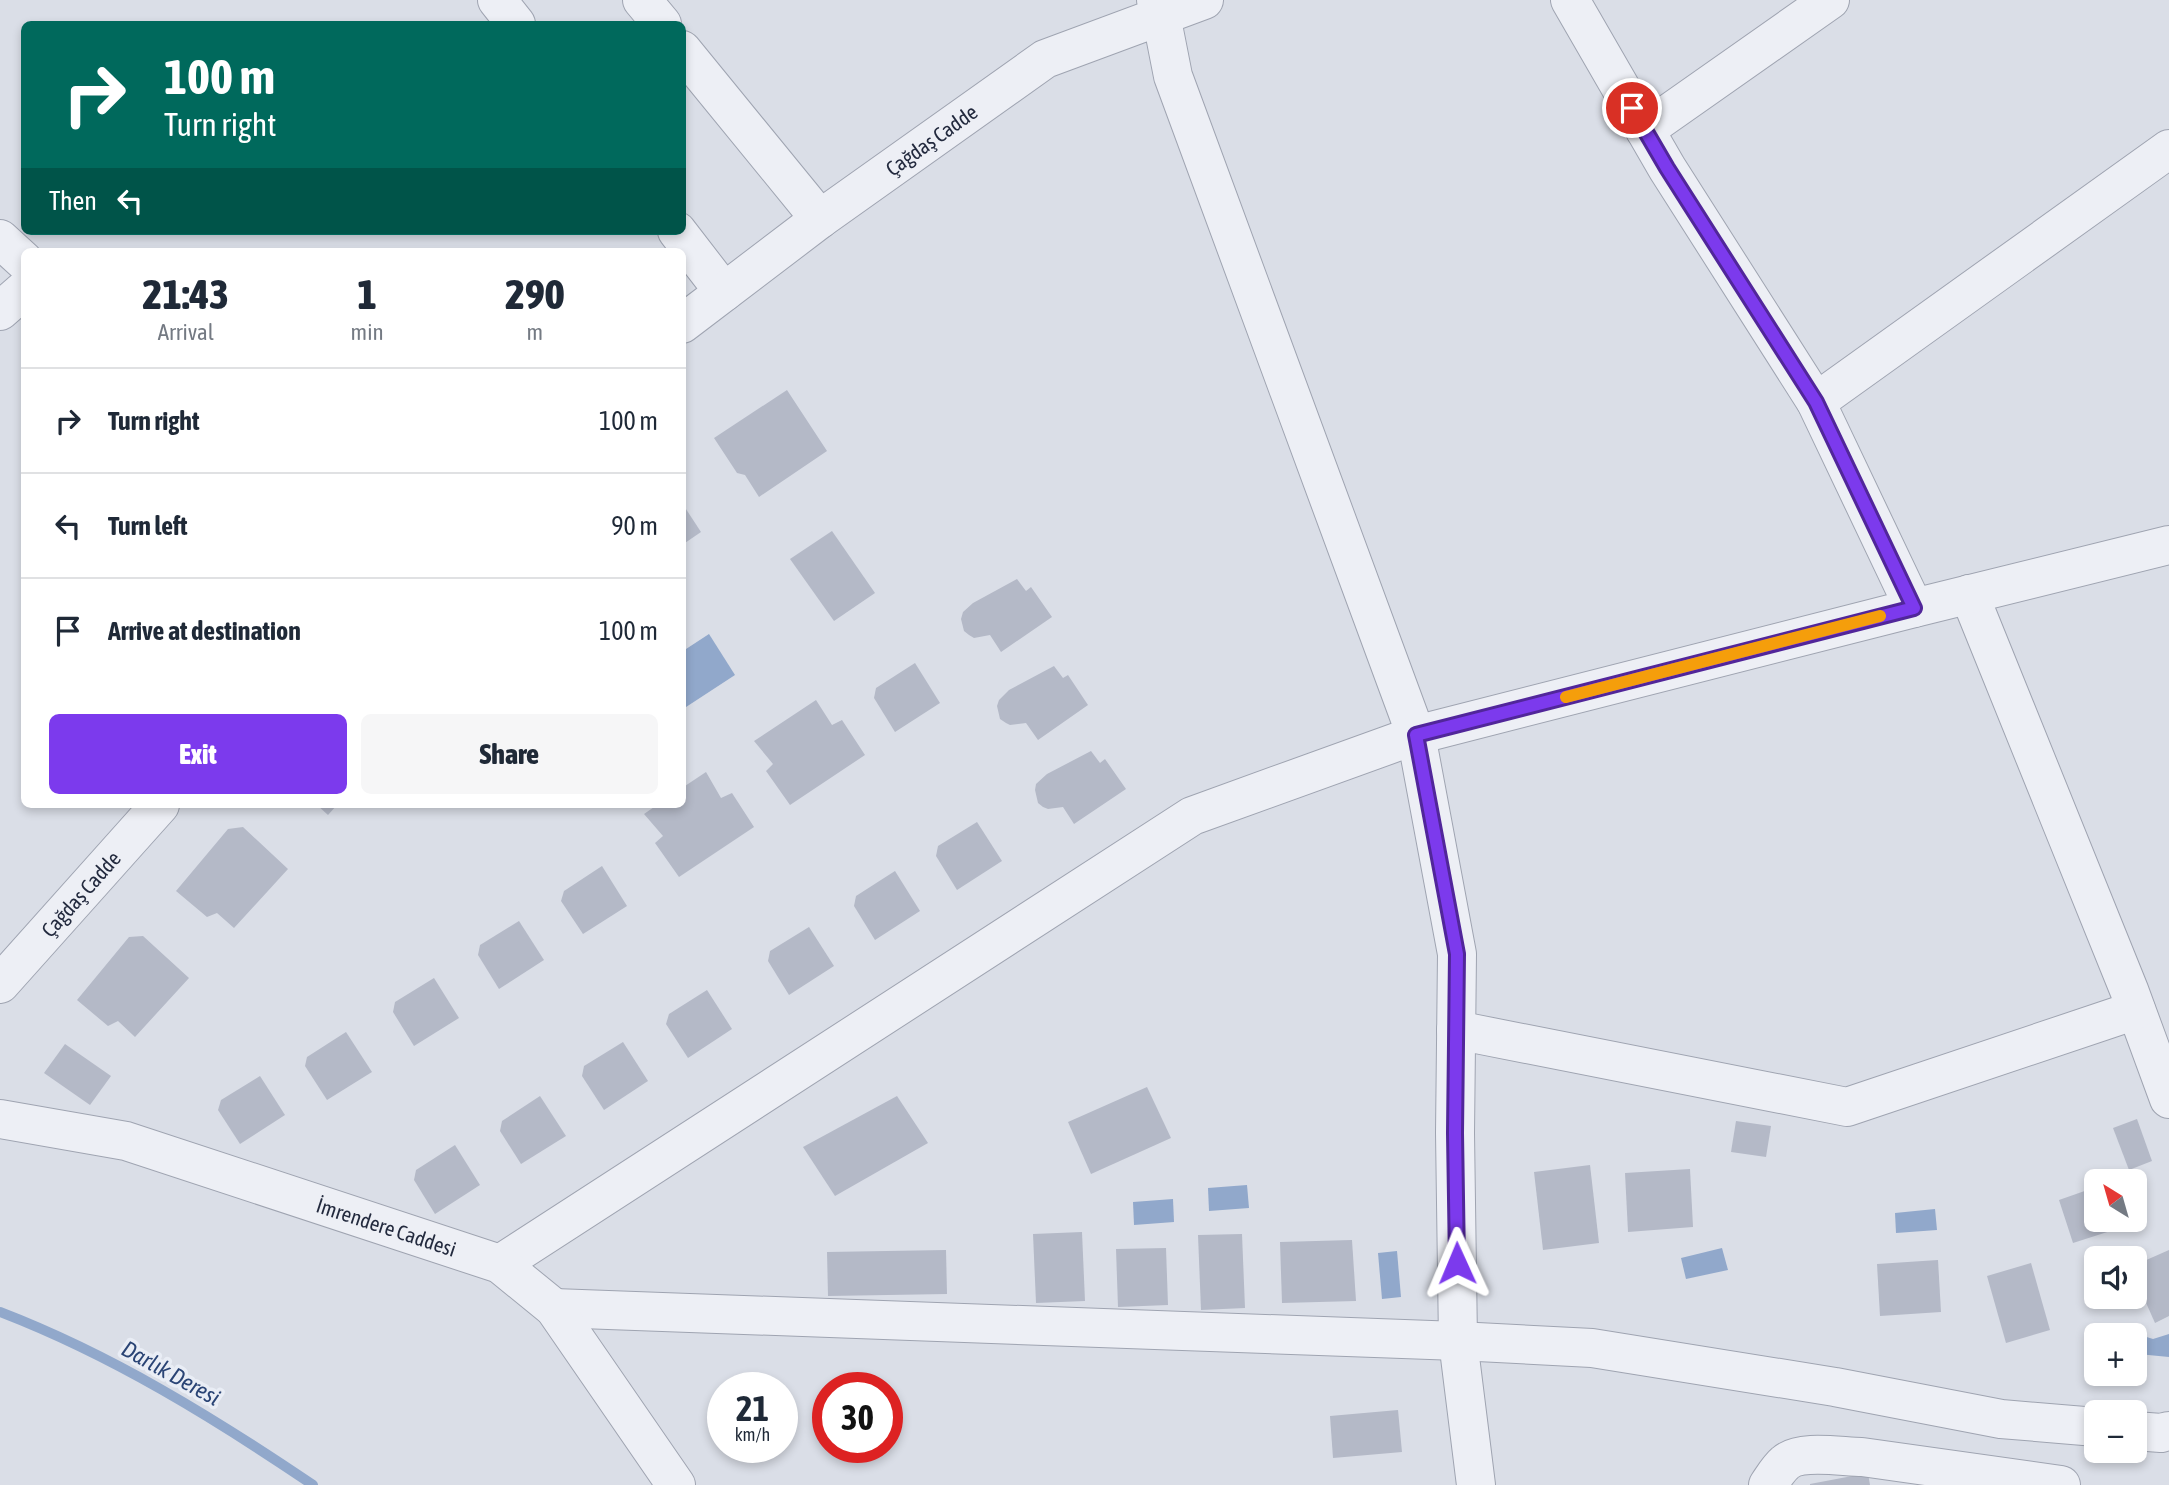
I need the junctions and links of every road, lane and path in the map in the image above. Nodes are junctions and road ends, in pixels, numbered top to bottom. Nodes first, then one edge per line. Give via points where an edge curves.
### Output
1 (497, 0) edge
2 (642, 0) edge
3 (1204, 0) edge
4 (1570, 0) edge
5 (1830, 0) edge
6 (1158, 7) edge
7 (514, 21) edge
8 (660, 21) edge
9 (686, 55) edge
10 (1645, 130) junction
11 (2169, 149) edge
12 (820, 219) junction
13 (680, 235) edge
14 (0, 239) edge
15 (21, 258) edge
16 (724, 292) junction
17 (21, 293) edge
18 (0, 311) edge
19 (686, 321) edge
20 (1816, 402) junction
21 (2169, 545) edge
22 (1969, 594) junction
23 (1914, 608) junction
24 (1416, 735) junction
25 (157, 808) edge
26 (0, 984) edge
27 (2136, 1010) junction
28 (1456, 1030) junction
29 (2169, 1099) edge
30 (0, 1119) edge
31 (500, 1264) junction
32 (554, 1308) junction
33 (1458, 1341) junction
34 (2084, 1426) edge
35 (2147, 1432) edge
36 (2169, 1432) edge
37 (676, 1485) edge
38 (1476, 1485) edge
39 (1768, 1485) edge
40 (2061, 1485) edge

1 - 7 street
2 - 8 street
3 - 6 street, Çağdaş Cadde
4 - 10 street
5 - 10 street
6 - 12 street, Çağdaş Cadde via 1045,59
6 - 24 street via 1173,76
9 - 12 street
10 - 20 street
11 - 20 street
12 - 16 street, Çağdaş Cadde
13 - 16 street
14 - 15 street
16 - 19 street, Çağdaş Cadde
17 - 18 street
20 - 23 street
21 - 22 street
22 - 23 street
22 - 27 street
23 - 24 street
24 - 28 street via 1457,954
24 - 31 street via 1192,816
25 - 26 street, Çağdaş Cadde
27 - 28 street via 1847,1107
27 - 29 street
28 - 33 street
30 - 31 street, İmrendere Caddesi via 126,1140
31 - 32 street, İmrendere Caddesi
32 - 33 street
32 - 37 street, İmrendere Caddesi
33 - 34 street via 1592,1348 2001,1419
33 - 38 street
35 - 36 street
39 - 40 street via 1787,1461 1811,1453

